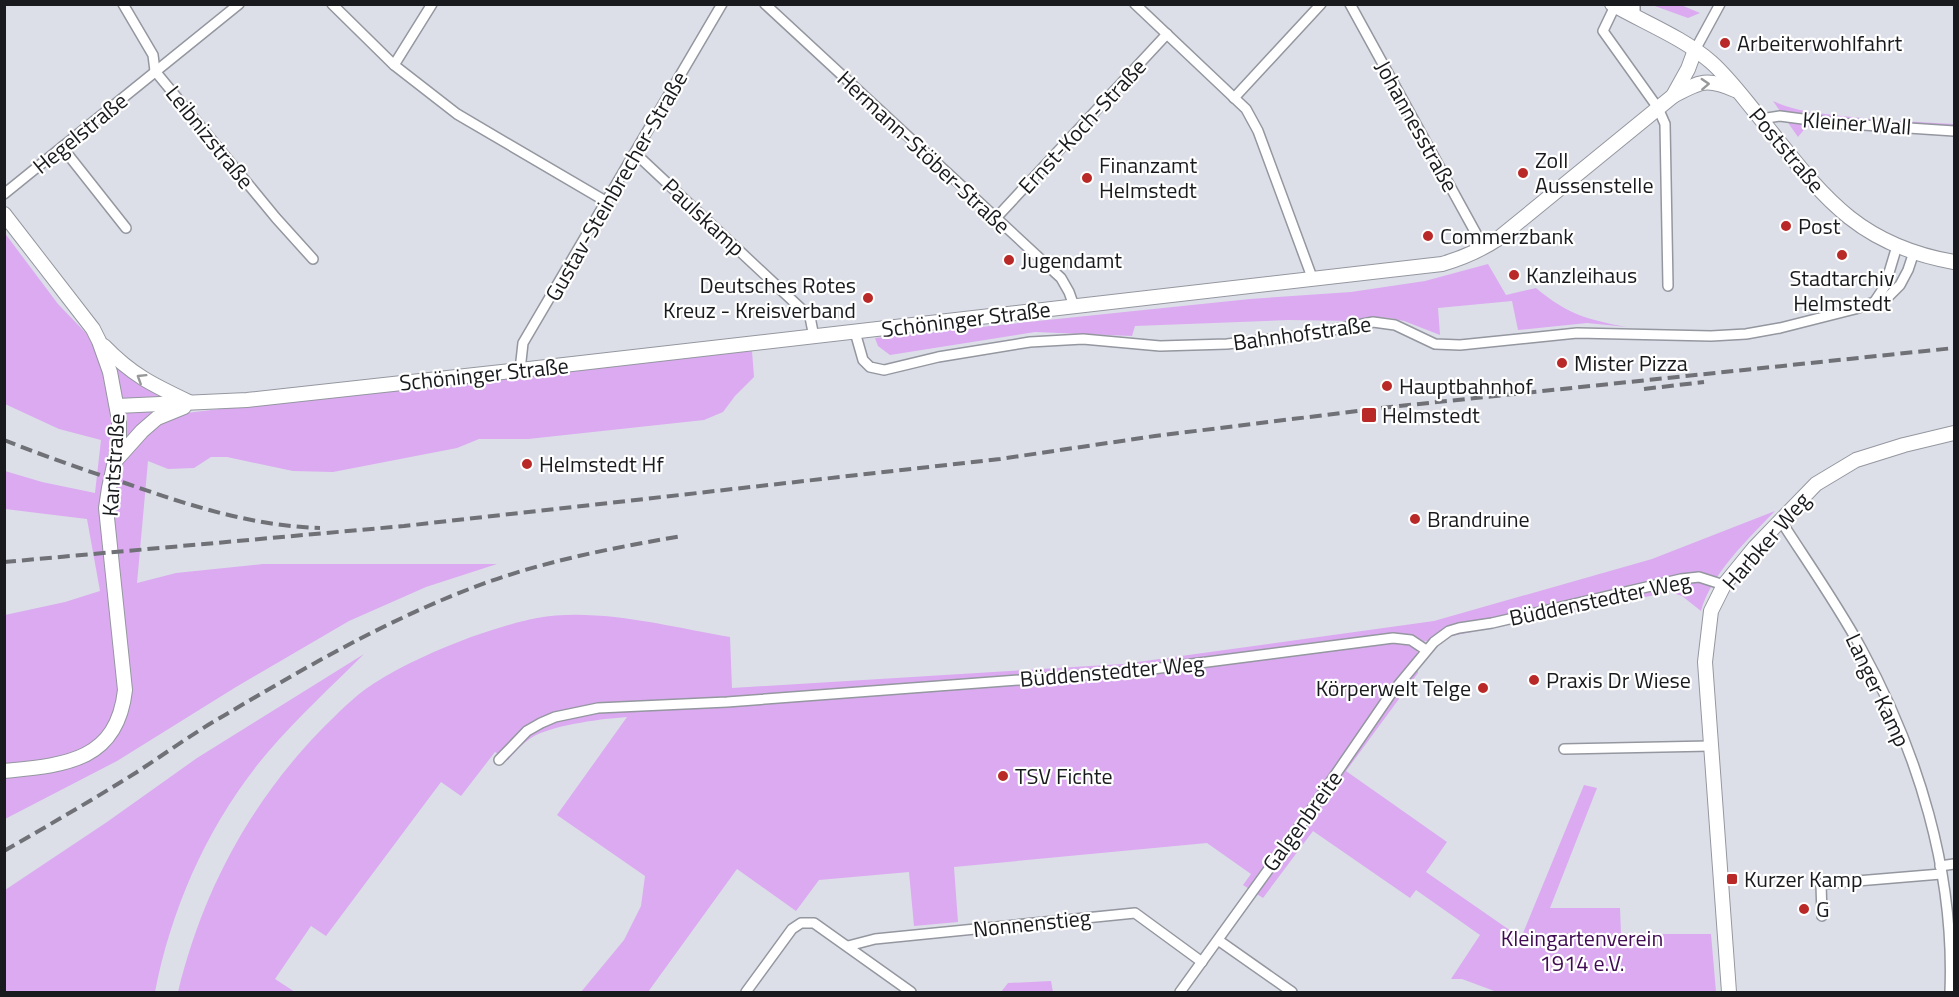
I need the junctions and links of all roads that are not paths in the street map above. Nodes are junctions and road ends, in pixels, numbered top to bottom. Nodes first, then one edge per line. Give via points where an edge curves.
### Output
1 (123, 4) edge
2 (239, 4) edge
3 (332, 4) edge
4 (432, 4) edge
5 (722, 4) edge
6 (765, 4) edge
7 (1135, 4) edge
8 (1322, 4) edge
9 (1350, 4) edge
10 (1720, 4) edge
11 (1614, 5) edge
12 (1635, 11) edge
13 (1167, 34) junction
14 (1695, 50) junction
15 (394, 65) junction
16 (156, 71) junction
17 (1739, 92) junction
18 (1673, 96) junction
19 (1234, 98) junction
20 (1658, 108) junction
21 (1761, 119) junction
22 (1954, 131) edge
23 (62, 147) junction
24 (635, 153) junction
25 (4, 194) edge
26 (607, 202) junction
27 (4, 214) edge
28 (996, 218) junction
29 (126, 228) dead end
30 (1896, 246) junction
31 (1484, 248) junction
32 (1914, 252) junction
33 (313, 259) dead end
34 (1954, 262) edge
35 (1313, 280) junction
36 (1668, 286) dead end
37 (1875, 302) junction
38 (1074, 306) junction
39 (855, 332) junction
40 (814, 337) junction
41 (99, 341) junction
42 (519, 370) junction
43 (191, 403) junction
44 (117, 406) junction
45 (1954, 433) edge
46 (116, 460) junction
47 (1781, 520) junction
48 (1724, 585) junction
49 (1426, 650) junction
50 (1710, 746) junction
51 (1564, 749) dead end
52 (499, 760) dead end
53 (4, 771) edge
54 (1954, 864) edge
55 (1941, 870) junction
56 (1822, 916) dead end
57 (1218, 940) junction
58 (848, 946) junction
59 (1202, 962) junction
60 (746, 993) edge
61 (911, 993) edge
62 (1180, 993) edge
63 (1292, 993) edge
64 (1729, 993) edge
65 (1950, 993) edge

1 - 16 street, Leibnizstraße via 153,55
2 - 16 street, Hegelstraße
3 - 15 street
4 - 15 street
5 - 24 street, Gustav-Steinbrecher-Straße
6 - 28 street, Hermann-Stöber-Straße
7 - 13 street
8 - 19 street
9 - 31 street, Johannesstraße
10 - 14 street
11 - 12 main road, Poststraße
11 - 20 street via 1603,31
12 - 14 main road, Poststraße
13 - 19 street
13 - 28 street, Ernst-Koch-Straße
14 - 17 main road, Poststraße
14 - 18 main road, Schöninger Straße
15 - 26 street via 457,114
16 - 23 street, Hegelstraße
16 - 33 street, Leibnizstraße
18 -> 17 main road via 1702,82 1721,84
17 - 21 main road, Poststraße
18 - 20 main road, Schöninger Straße
19 - 35 street via 1246,109 1258,131
20 - 31 main road, Schöninger Straße
20 - 36 street via 1665,124
21 - 22 street, Kleiner Wall via 1780,116
21 - 30 main road, Poststraße via 1838,210 1864,230
23 - 25 street, Hegelstraße
23 - 29 street
24 - 26 street, Gustav-Steinbrecher-Straße
24 - 40 street, Paulskamp via 810,317
26 - 42 street, Gustav-Steinbrecher-Straße via 523,343
27 - 41 main road, Kantstraße
28 - 38 street, Hermann-Stöber-Straße via 1060,278
30 - 32 main road, Poststraße
30 - 37 street
31 - 35 main road, Schöninger Straße via 1442,264
32 - 34 main road, Poststraße
32 - 37 street, Bahnhofstraße via 1900,285 1888,297
35 - 38 main road, Schöninger Straße
37 - 39 street, Bahnhofstraße via 1780,328 1727,335 1588,332 1446,345 1373,322 1227,344 1160,346 1083,339 1030,342 884,370 870,367 863,360
38 - 39 main road, Schöninger Straße
39 - 40 main road, Schöninger Straße
40 - 42 main road, Schöninger Straße
43 -> 41 main road via 135,374
41 - 44 main road, Kantstraße
42 - 43 main road, Schöninger Straße
43 - 44 main road, Schöninger Straße
43 - 46 main road via 157,418
44 - 46 main road, Kantstraße
45 - 47 main road, Harbker Weg via 1856,460 1816,484
46 - 53 main road, Kantstraße via 106,508 125,690 123,707 110,735 99,747 74,760
47 - 48 main road, Harbker Weg
47 - 55 street, Langer Kamp via 1841,614 1895,718 1932,820
48 - 49 street, Büddenstedter Weg via 1699,577 1681,579 1449,631
48 - 50 main road, Harbker Weg via 1711,611 1705,662
49 - 52 street, Büddenstedter Weg via 1411,640 1393,638 1137,671 598,708 541,723 526,731
49 - 57 street, Galgenbreite via 1390,695
50 - 51 street
50 - 64 main road, Harbker Weg
54 - 55 street
55 - 56 street via 1821,884
55 - 65 street, Langer Kamp
57 - 59 street, Galgenbreite
57 - 63 street
58 - 59 street, Nonnenstieg via 875,939 1135,913
58 - 60 street via 814,923 801,923 792,929
58 - 61 street
59 - 62 street, Galgenbreite

